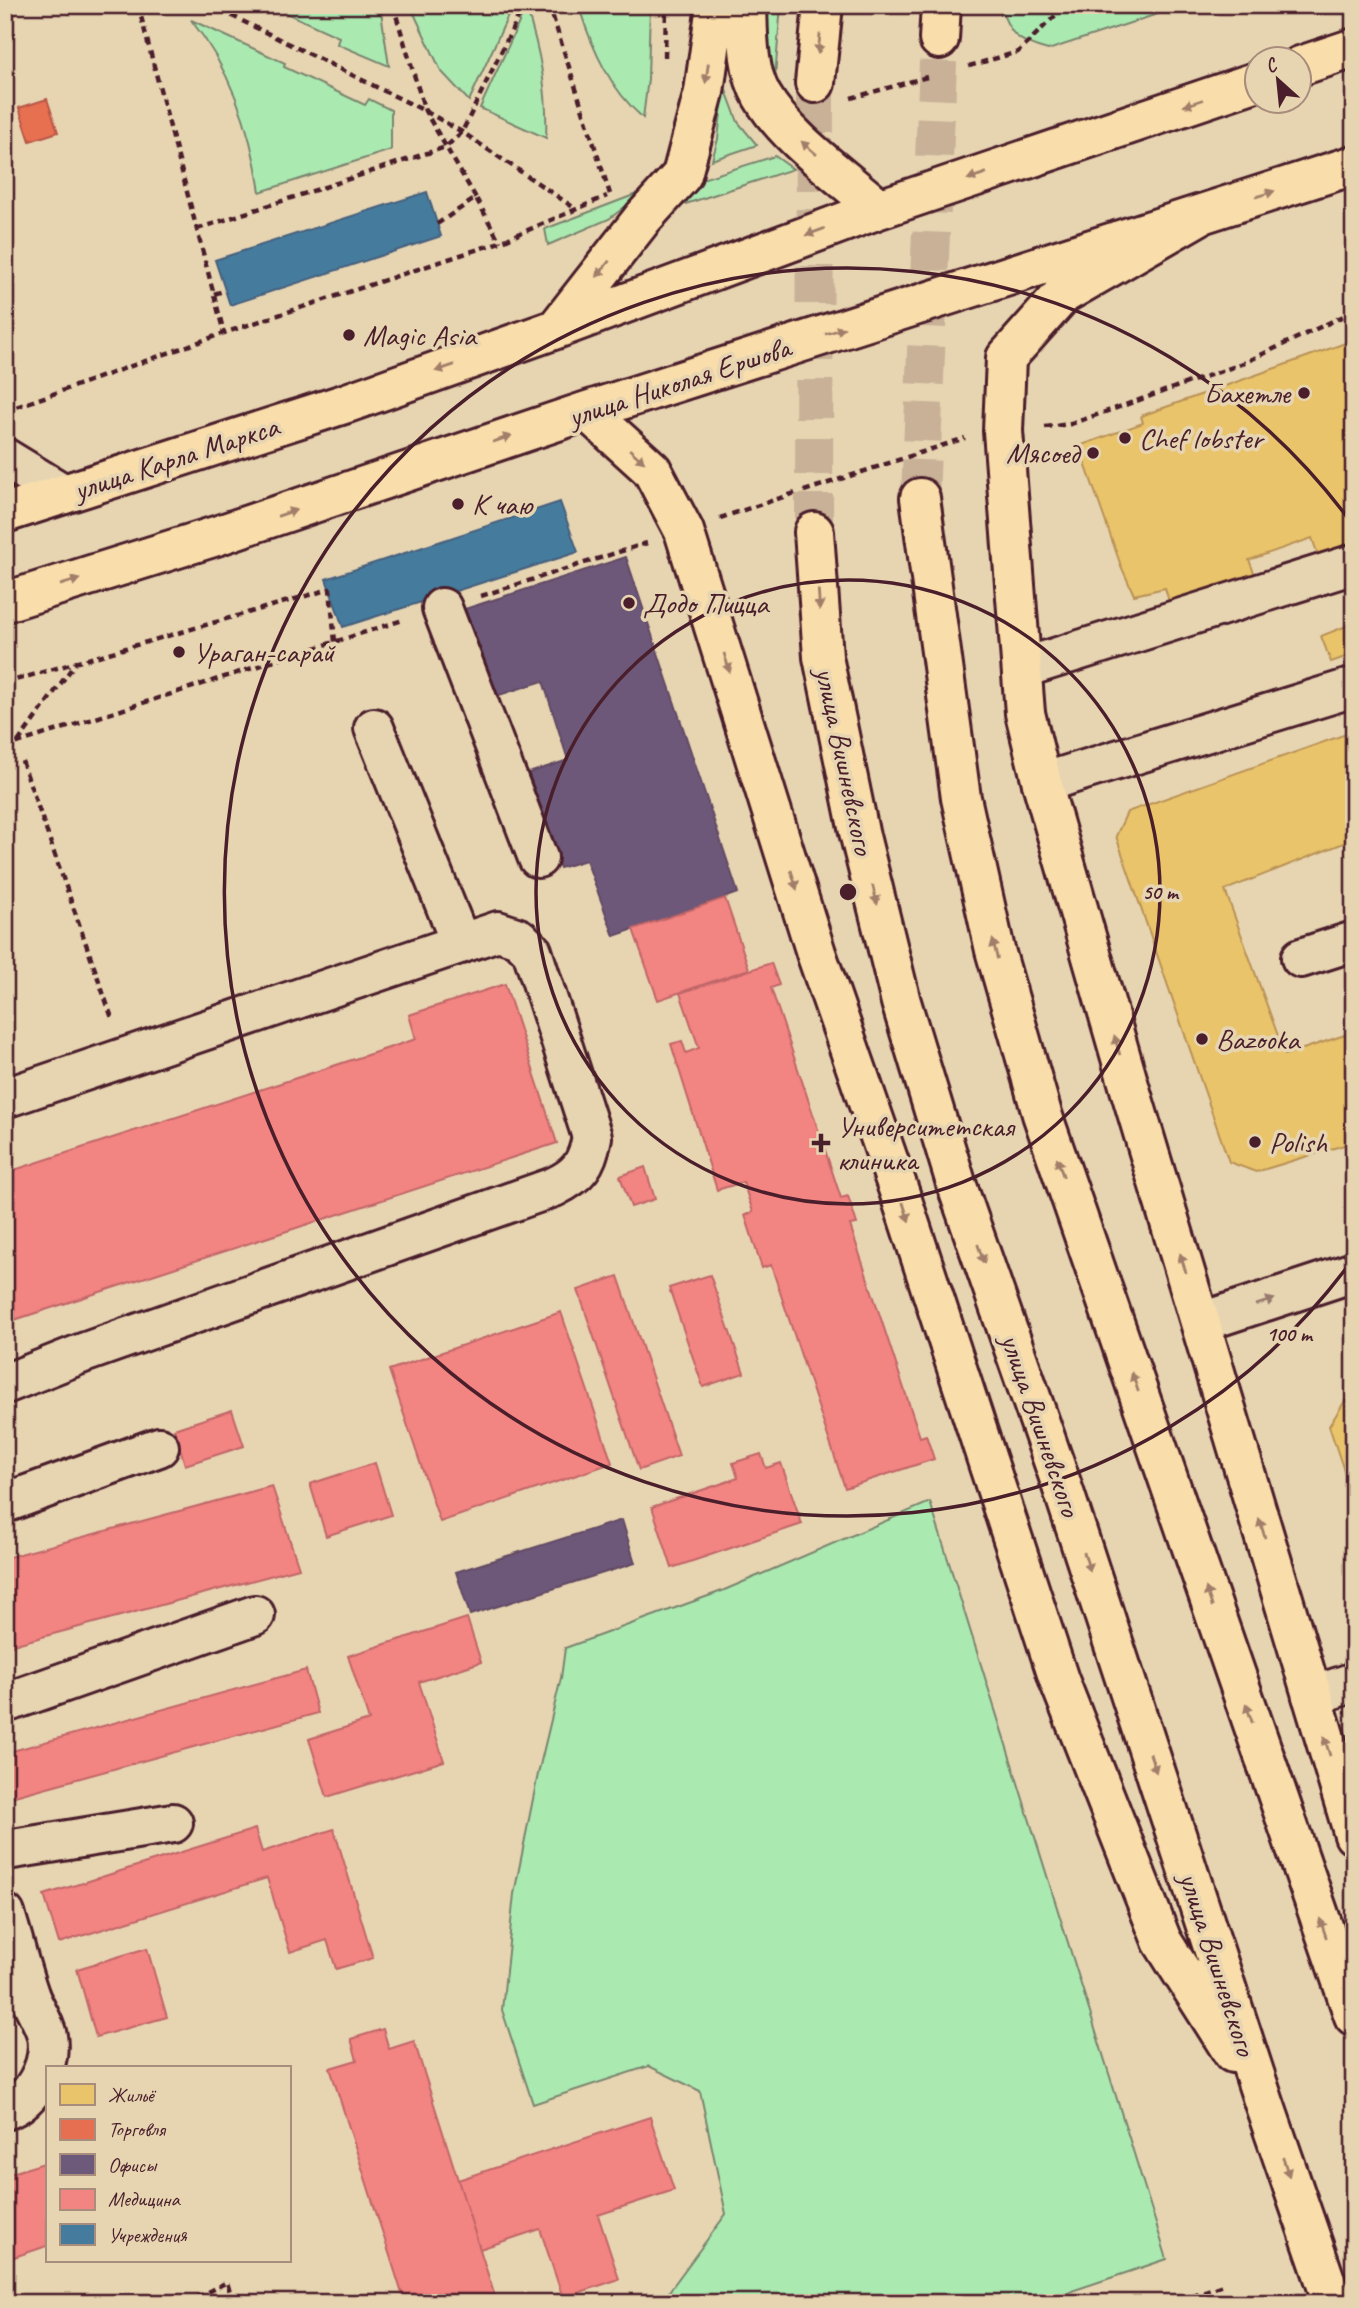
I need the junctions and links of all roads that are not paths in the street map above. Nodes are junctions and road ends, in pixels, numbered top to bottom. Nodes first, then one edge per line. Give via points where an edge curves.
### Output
1 (716, 5) edge
2 (747, 5) edge
3 (823, 5) edge
4 (1354, 47) edge
5 (1314, 61) edge
6 (1244, 86) edge
7 (827, 92) tunnel mouth
8 (1354, 165) edge
9 (879, 209) junction
10 (1200, 215) junction
11 (556, 329) junction
12 (587, 411) junction
13 (5, 458) edge
14 (64, 494) junction
15 (920, 498) tunnel mouth
16 (5, 513) edge
17 (814, 532) tunnel mouth
18 (1354, 564) edge
19 (5, 602) edge
20 (442, 608) road end
21 (1023, 668) junction
22 (1354, 687) edge
23 (374, 728) dead end
24 (1042, 783) junction
25 (538, 858) dead end
26 (1354, 941) edge
27 (461, 944) junction
28 (1301, 958) dead end
29 (5, 1098) edge
30 (1354, 1272) edge
31 (1200, 1320) junction
32 (5, 1384) edge
33 (159, 1447) dead end
34 (5, 1503) edge
35 (255, 1615) dead end
36 (1354, 1682) edge
37 (1312, 1696) junction
38 (5, 1703) edge
39 (173, 1823) dead end
40 (1354, 1835) edge
41 (5, 1846) edge
42 (5, 1914) edge
43 (18, 2001) edge
44 (1354, 2015) edge
45 (1264, 2103) junction
46 (5, 2110) edge
47 (1333, 2303) edge

1 -> 11 main road via 704,92 682,174
9 -> 2 main road via 786,128 761,94 750,60
3 -> 7 main road
4 - 5 main road
6 -> 9 main road
10 -> 8 main road, улица Николая Ершова
9 -> 11 main road
12 -> 10 main road, улица Николая Ершова
10 - 21 main road via 1063,294 1006,358 1003,430
11 -> 14 main road, улица Карла Маркса
19 -> 12 main road, улица Николая Ершова
12 -> 45 main road via 652,470 684,531 816,953 1059,1679 1162,1941
13 - 14 street
14 - 16 main road, улица Карла Маркса
44 -> 15 main road via 1042,1114 995,950 961,798
17 -> 45 main road, улица Вишневского via 823,657 901,1002 956,1184 1061,1483
18 - 21 street
20 - 25 street
21 - 24 main road via 1025,713
22 - 24 street
23 - 27 street
31 -> 24 main road
26 - 28 street
27 - 29 street
27 - 32 street via 498,931 519,938 532,951 593,1137 581,1169 570,1180
31 -> 30 street
37 -> 31 main road
33 - 34 street
35 - 38 street
36 - 37 street
40 -> 37 main road
39 - 41 street via 13,1849
42 - 43 street
43 - 46 street via 47,2039 45,2062 34,2089 19,2105
45 -> 47 main road, улица Вишневского

